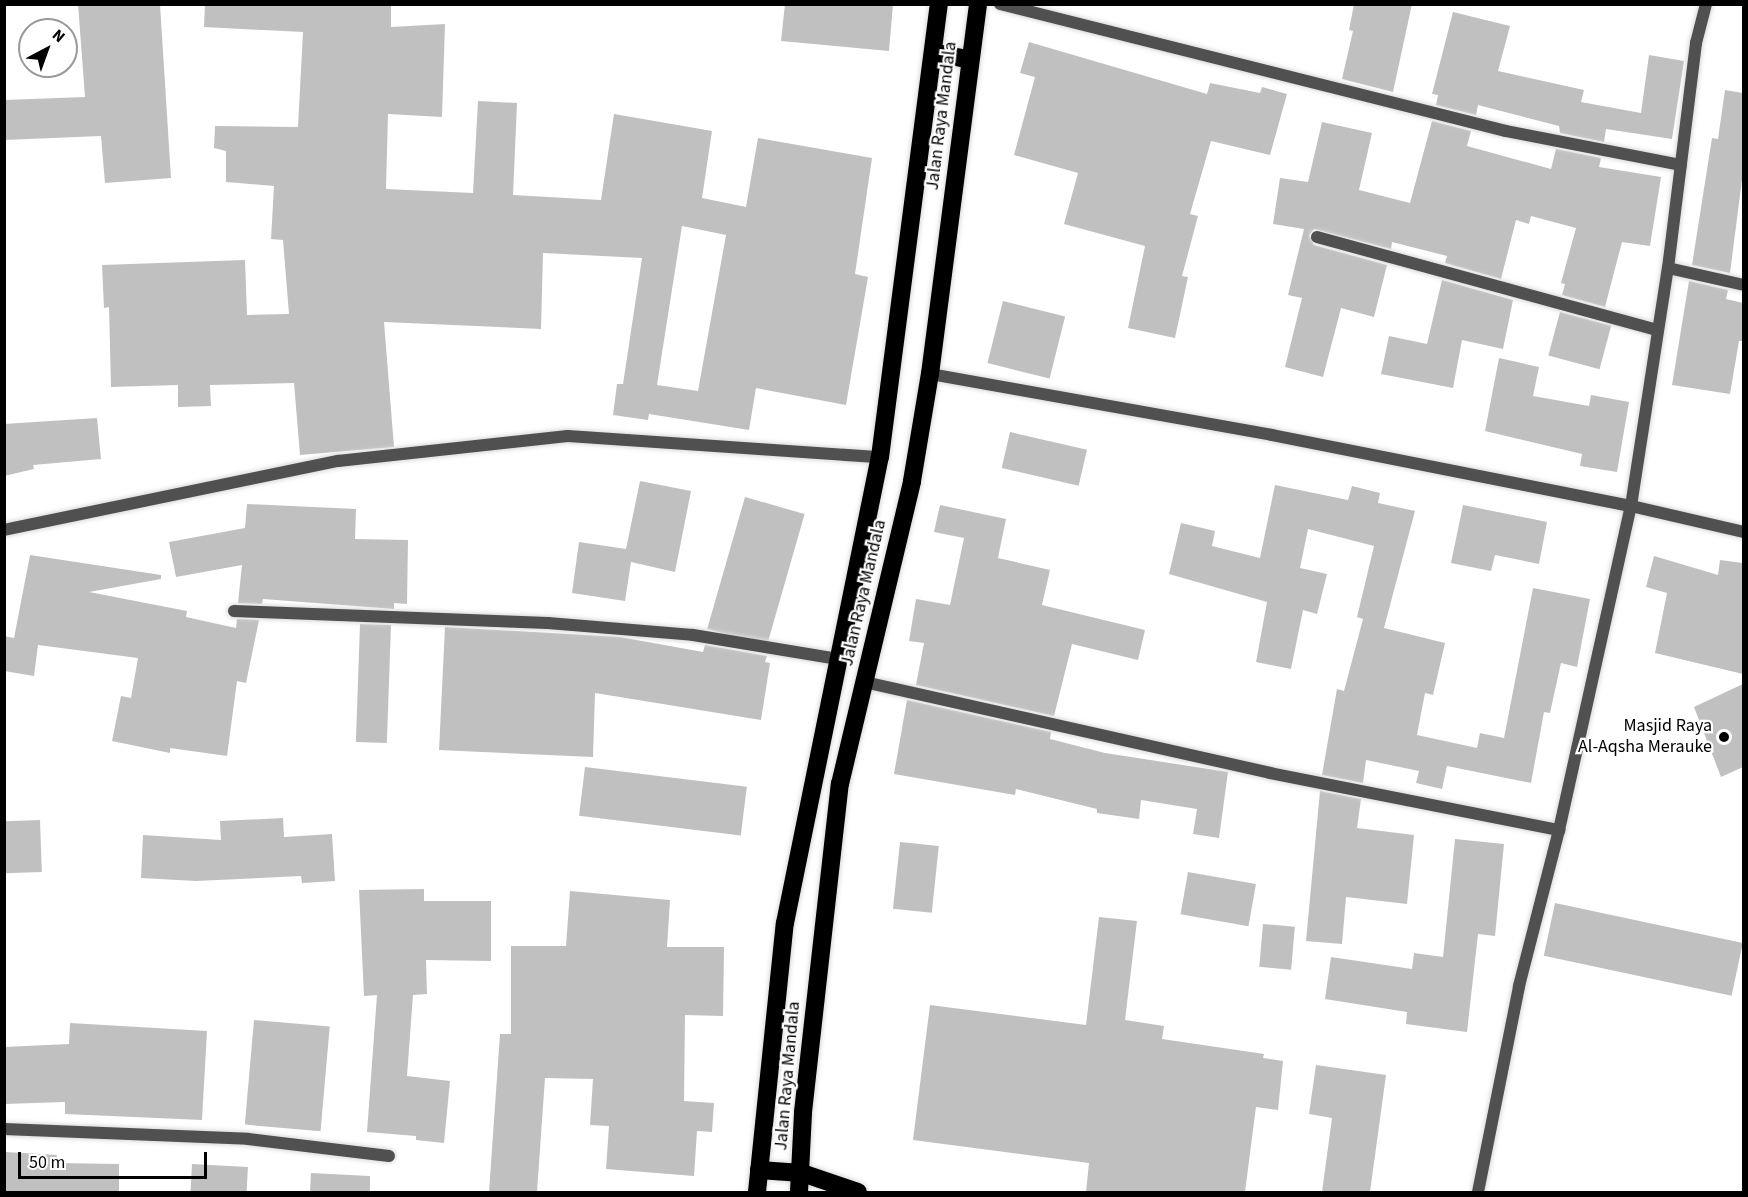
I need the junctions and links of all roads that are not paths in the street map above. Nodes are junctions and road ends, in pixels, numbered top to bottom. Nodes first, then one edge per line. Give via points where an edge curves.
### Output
1 (939, 4) edge
2 (978, 4) edge
3 (1000, 4) edge
4 (1706, 4) edge
5 (933, 52) junction
6 (970, 60) junction
7 (1681, 165) junction
8 (1317, 237) dead end
9 (1668, 268) junction
10 (1743, 285) edge
11 (1658, 330) junction
12 (930, 374) junction
13 (880, 457) junction
14 (1631, 506) junction
15 (4, 530) edge
16 (1743, 532) edge
17 (234, 611) dead end
18 (838, 659) junction
19 (864, 682) junction
20 (1559, 830) junction
21 (4, 1129) edge
22 (389, 1156) dead end
23 (759, 1170) junction
24 (801, 1173) junction
25 (757, 1192) edge
26 (799, 1192) edge
27 (858, 1192) edge
28 (1478, 1192) edge

1 - 5 highway, Jalan Raya Mandala
2 - 6 highway, Jalan Raya Mandala
3 - 7 street via 1495,129
4 - 7 street via 1696,43
5 - 6 highway
5 - 13 highway, Jalan Raya Mandala
6 - 12 highway, Jalan Raya Mandala
7 - 9 street
8 - 11 street
9 - 10 street
9 - 11 street
11 - 14 street
12 - 14 street via 1272,435
12 - 19 highway, Jalan Raya Mandala via 912,481
13 - 15 street via 568,436 338,461
13 - 18 highway, Jalan Raya Mandala
14 - 16 street
14 - 20 street
17 - 18 street via 548,623 693,635
18 - 23 highway, Jalan Raya Mandala via 785,922
19 - 20 street via 1270,773
19 - 24 highway, Jalan Raya Mandala via 840,784 803,1112
20 - 28 street via 1519,986
21 - 22 street via 248,1139
23 - 24 highway
23 - 25 highway, Jalan Raya Mandala
24 - 26 highway, Jalan Raya Mandala
24 - 27 highway

